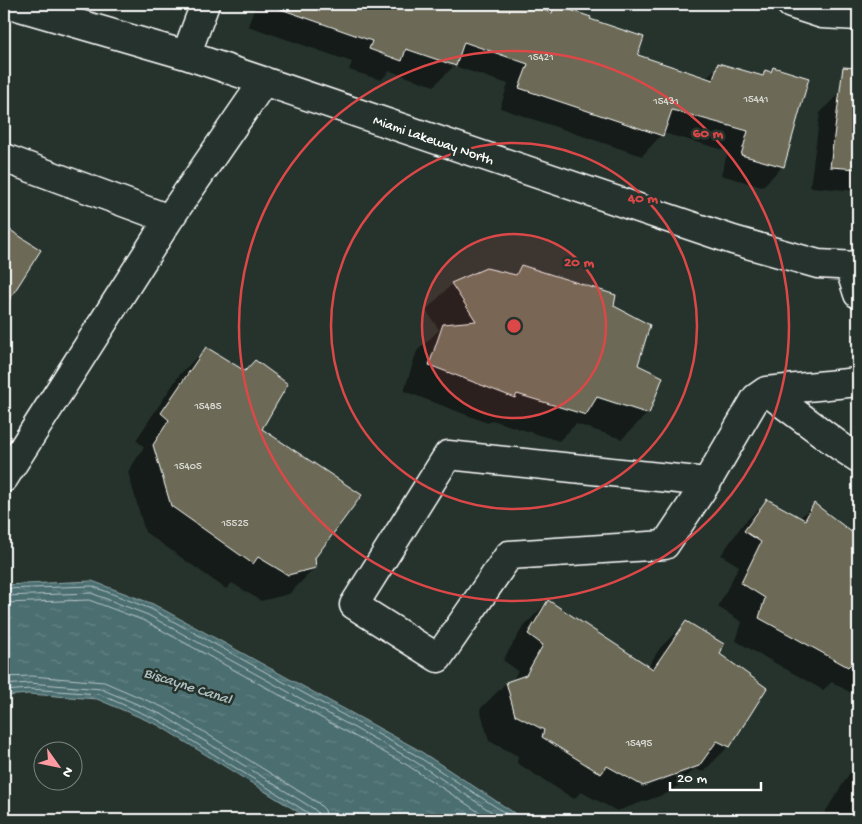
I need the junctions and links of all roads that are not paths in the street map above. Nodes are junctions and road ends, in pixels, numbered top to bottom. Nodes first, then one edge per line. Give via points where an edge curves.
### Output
1 (10, 4) edge
2 (205, 4) edge
3 (790, 4) edge
4 (858, 16) edge
5 (186, 54) junction
6 (264, 81) junction
7 (4, 158) edge
8 (169, 219) junction
9 (854, 266) edge
10 (858, 294) edge
11 (858, 382) edge
12 (766, 391) junction
13 (858, 458) edge
14 (4, 478) edge
15 (707, 482) junction

1 - 5 street, Miami Lakeway North
2 - 5 street
3 - 4 street via 822,14
5 - 6 street, Miami Lakeway North
6 - 8 street
6 - 9 street, Miami Lakeway North via 733,240 818,264
7 - 8 street
8 - 14 street
9 - 10 street
11 - 12 street
12 - 13 street
12 - 15 street via 756,398
15 - 15 street via 665,545 509,554 438,658 354,605 448,455

